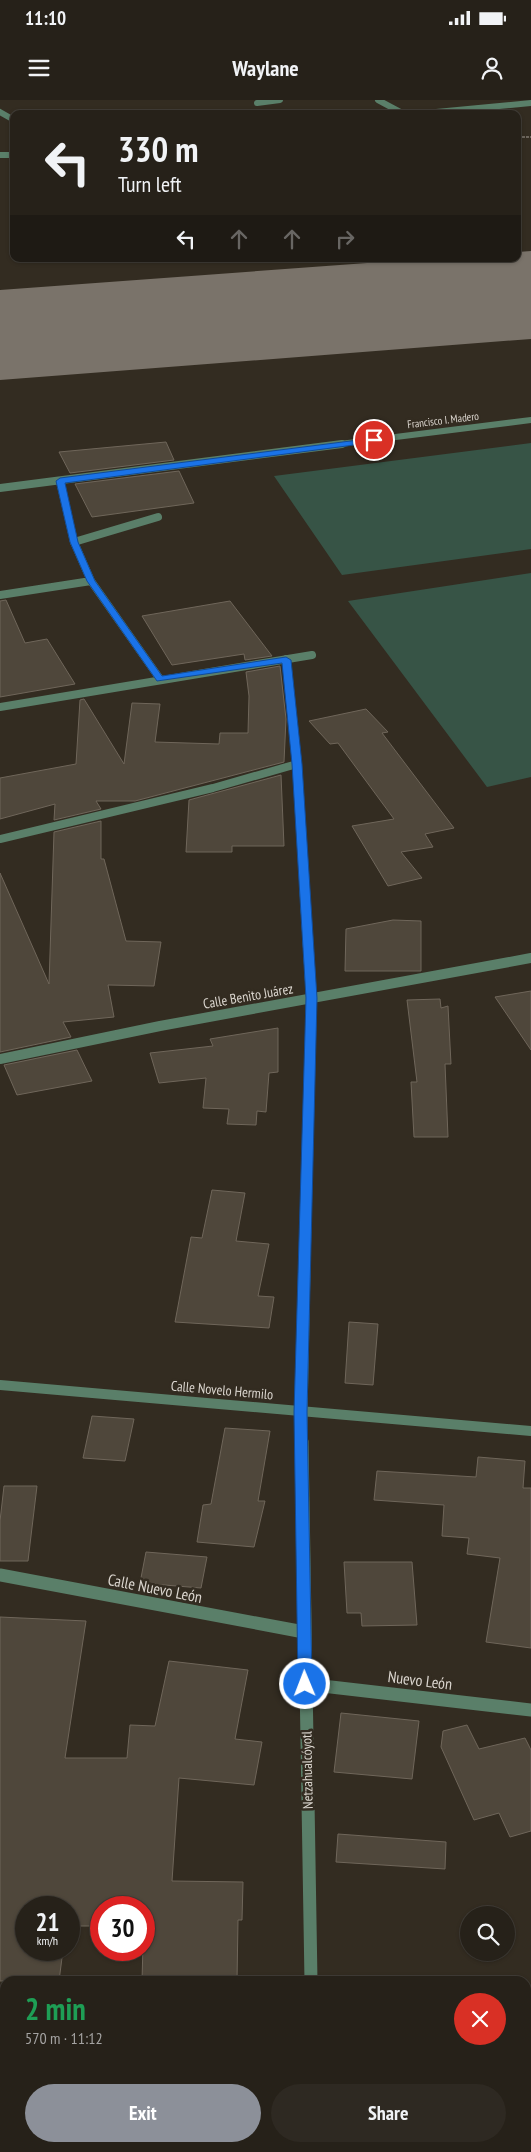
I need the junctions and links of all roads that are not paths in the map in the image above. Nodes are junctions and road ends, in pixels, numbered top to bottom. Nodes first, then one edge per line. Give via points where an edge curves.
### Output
1 (280, 100) edge
2 (378, 100) edge
3 (257, 103) dead end
4 (531, 103) edge
5 (397, 110) edge
6 (457, 110) edge
7 (531, 420) edge
8 (60, 481) junction
9 (0, 488) edge
10 (158, 518) dead end
11 (74, 542) junction
12 (91, 581) junction
13 (0, 595) edge
14 (312, 655) dead end
15 (286, 660) junction
16 (160, 679) junction
17 (0, 707) edge
18 (297, 764) junction
19 (0, 839) edge
20 (531, 958) edge
21 (312, 998) junction
22 (0, 1059) edge
23 (0, 1386) edge
24 (301, 1412) junction
25 (531, 1431) edge
26 (0, 1576) edge
27 (304, 1632) junction
28 (305, 1684) junction
29 (531, 1710) edge
30 (311, 1976) edge

1 - 3 street
2 - 5 street
4 - 6 street
7 - 8 street, Francisco I. Madero
8 - 9 street, Francisco I. Madero
8 - 11 street
10 - 11 street
11 - 12 street
12 - 13 street
12 - 16 street
14 - 15 street
15 - 16 street
15 - 18 street, Netzahualcóyotl
16 - 17 street
18 - 19 street via 213,788
18 - 21 street, Netzahualcóyotl
20 - 21 street, Calle Benito Juárez
21 - 22 street, Calle Benito Juárez
21 - 24 street, Netzahualcóyotl
23 - 24 street, Calle Novelo Hermilo
24 - 25 street, Calle Novelo Hermilo
24 - 27 street, Netzahualcóyotl
26 - 27 street, Calle Nuevo León
27 - 28 street, Netzahualcóyotl
28 - 29 street, Nuevo León
28 - 30 street, Netzahualcóyotl

